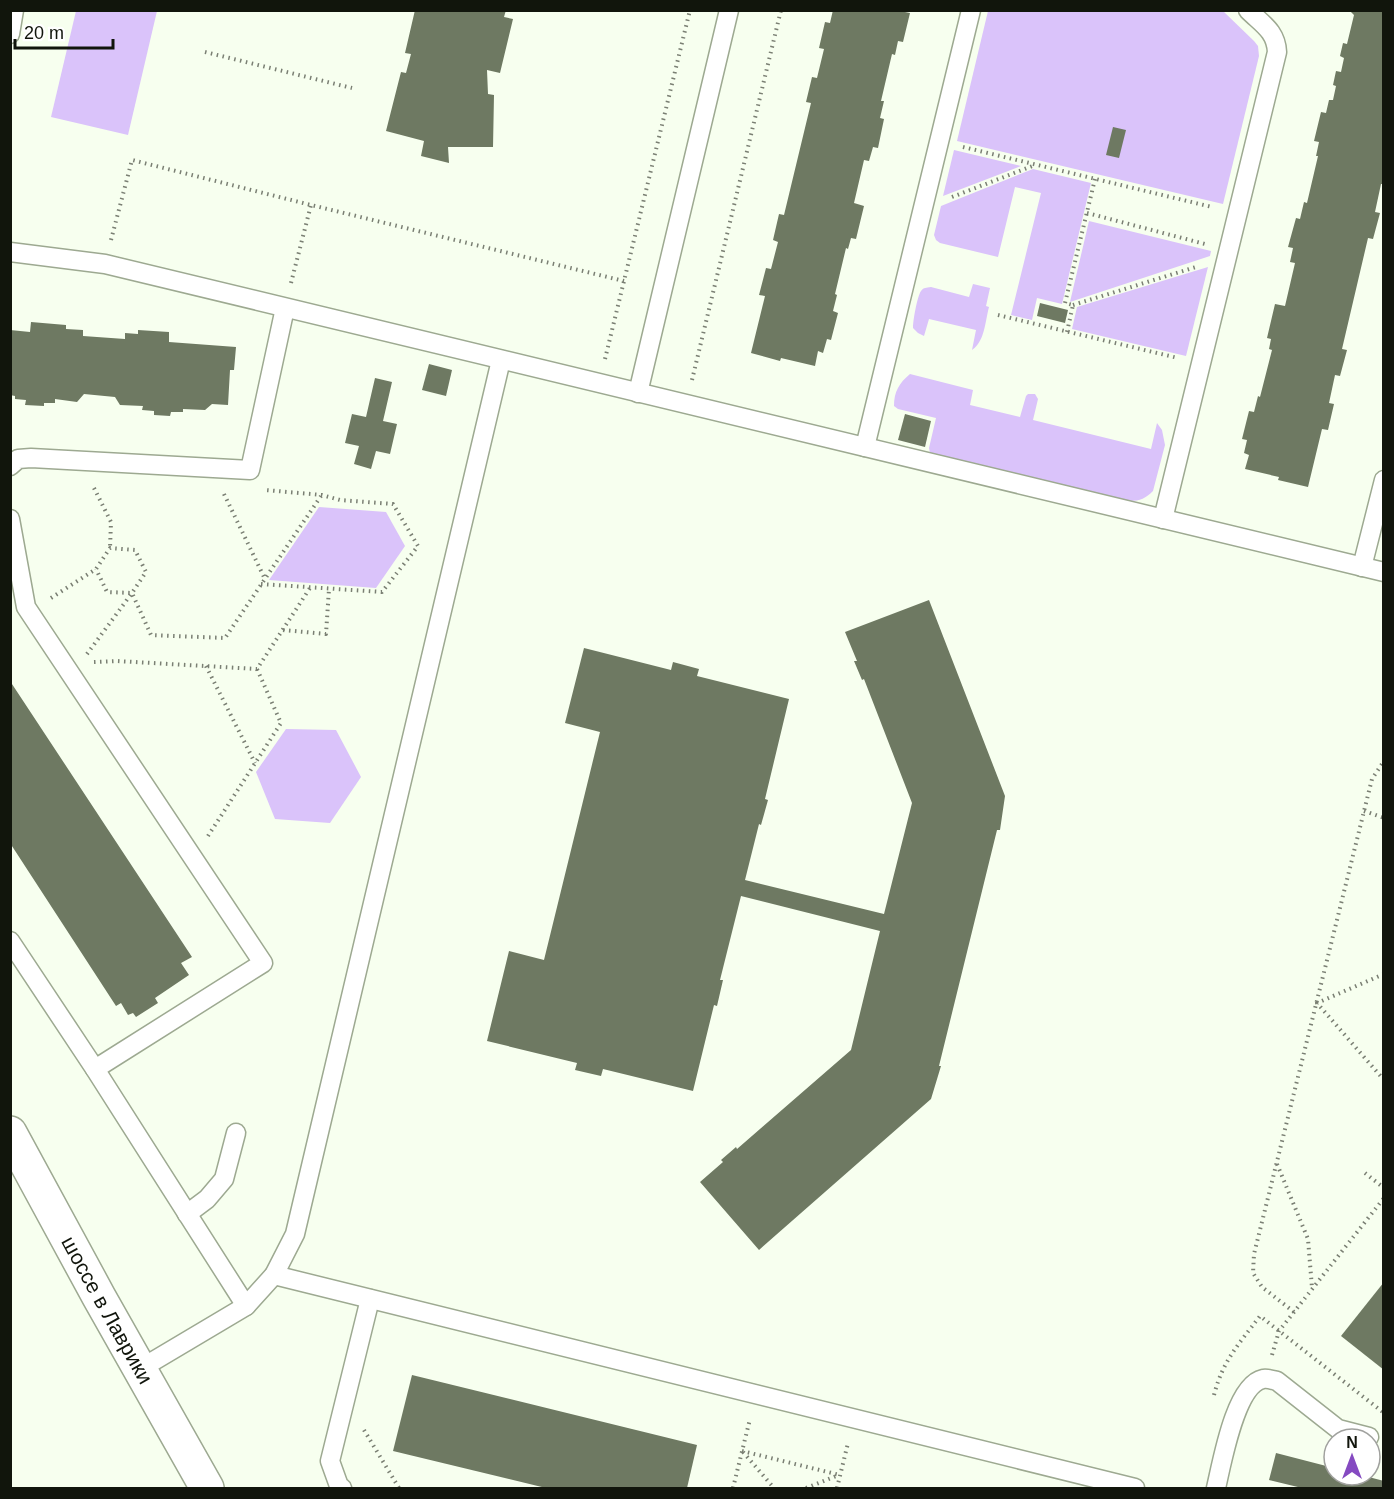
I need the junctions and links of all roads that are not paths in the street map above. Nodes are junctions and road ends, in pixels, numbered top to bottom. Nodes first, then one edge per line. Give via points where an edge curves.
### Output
1 (14, 10) edge
2 (729, 10) edge
3 (971, 10) edge
4 (1256, 13) edge
5 (10, 34) edge
6 (10, 252) edge
7 (285, 308) junction
8 (501, 360) junction
9 (638, 393) junction
10 (865, 447) junction
11 (10, 466) edge
12 (1383, 480) edge
13 (10, 519) edge
14 (1163, 519) junction
15 (1362, 567) junction
16 (1383, 572) edge
17 (10, 941) edge
18 (95, 1069) junction
19 (10, 1133) edge
20 (236, 1133) dead end
21 (187, 1214) junction
22 (274, 1275) junction
23 (370, 1299) junction
24 (246, 1306) junction
25 (140, 1369) junction
26 (1335, 1427) edge
27 (207, 1488) edge
28 (342, 1488) edge
29 (1135, 1488) edge
30 (1216, 1488) edge

1 - 5 lane
2 - 9 lane
3 - 10 lane
4 - 14 lane via 1275,38 1277,52
6 - 7 lane via 105,264
7 - 8 lane
7 - 11 lane via 250,470 31,458 18,459
8 - 9 lane
8 - 22 lane via 295,1234
9 - 10 lane
10 - 14 lane
12 - 15 lane
13 - 18 lane via 26,607 262,963
14 - 15 lane
15 - 16 lane
17 - 18 lane
18 - 21 lane
19 - 25 street, шоссе в Лаврики
20 - 21 lane via 224,1179
21 - 24 lane
22 - 23 lane
22 - 24 lane
23 - 28 lane via 330,1461
23 - 29 lane
24 - 25 lane
25 - 27 street, шоссе в Лаврики
26 - 30 lane via 1277,1381 1264,1378 1244,1395 1235,1414

